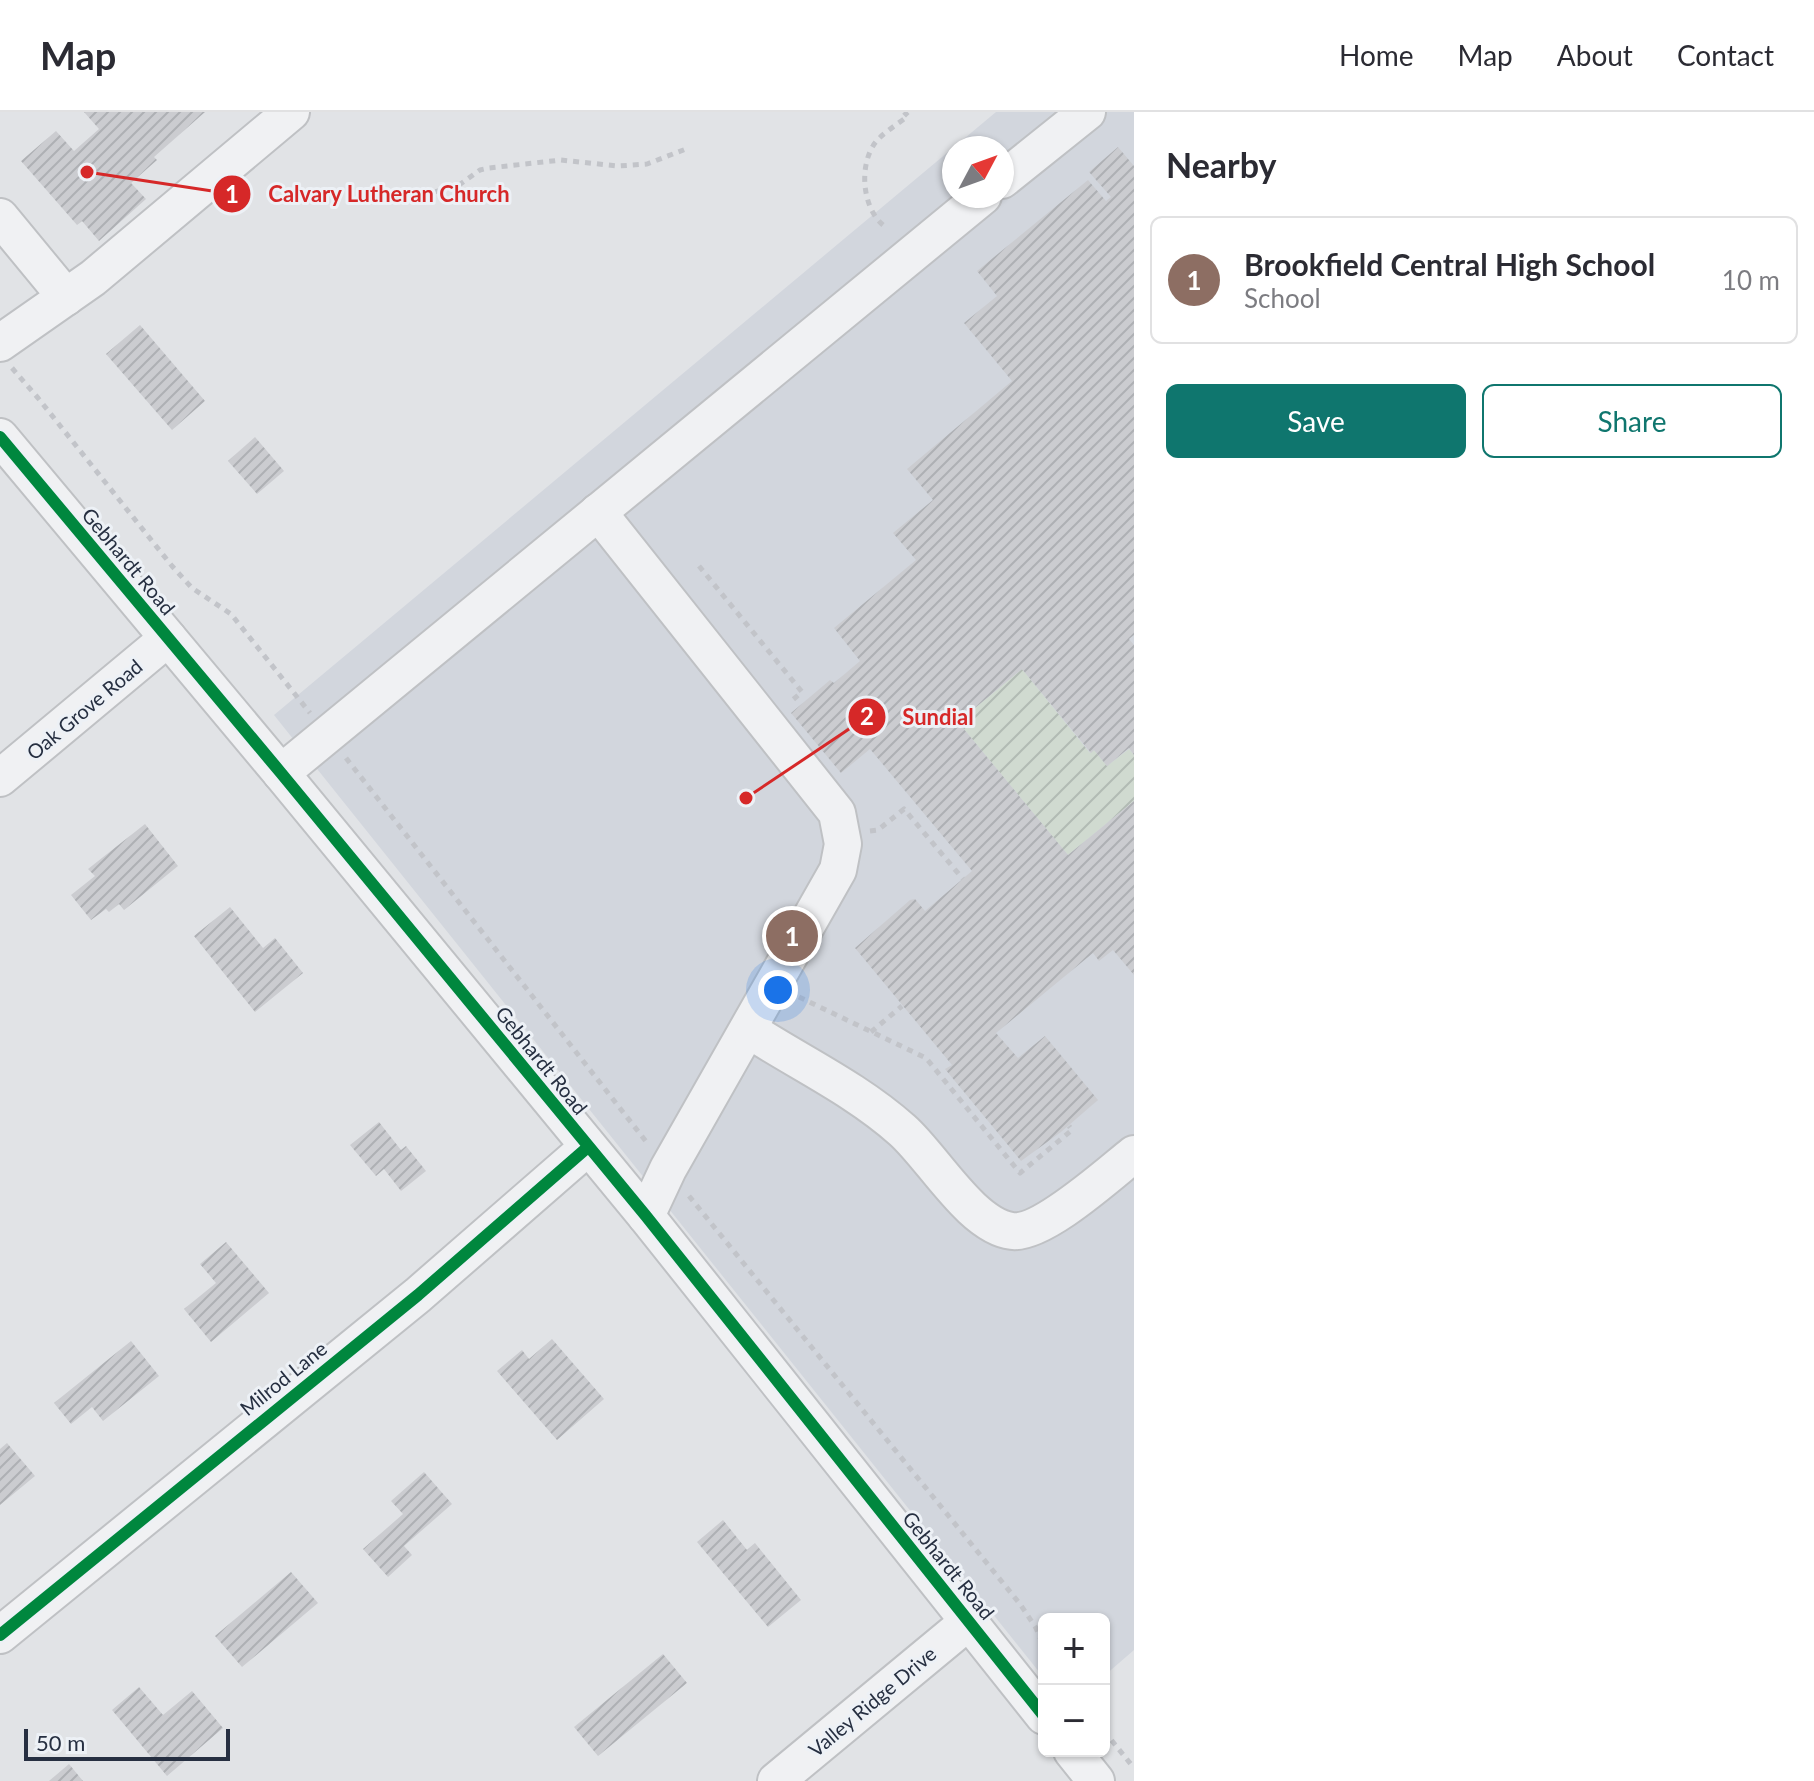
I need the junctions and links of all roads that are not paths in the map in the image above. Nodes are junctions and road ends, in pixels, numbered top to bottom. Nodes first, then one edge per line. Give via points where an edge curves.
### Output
1 (291, 112) edge
2 (1087, 112) edge
3 (1014, 170) edge
4 (968, 208) edge
5 (0, 217) edge
6 (66, 297) junction
7 (5, 355) edge
8 (0, 437) edge
9 (598, 512) junction
10 (168, 638) junction
11 (281, 773) junction
12 (0, 778) edge
13 (767, 1041) junction
14 (588, 1147) junction
15 (1134, 1154) edge
16 (646, 1216) junction
17 (968, 1622) junction
18 (0, 1635) edge
19 (1038, 1709) edge
20 (1077, 1757) edge
21 (776, 1781) edge
22 (1096, 1781) edge

1 - 6 street
2 - 3 street
4 - 9 street
5 - 6 street
6 - 7 street
8 - 10 street, Gebhardt Road
9 - 11 street
9 - 13 street via 837,813 842,828 843,856
10 - 11 street, Gebhardt Road
10 - 12 street, Oak Grove Road
11 - 14 street, Gebhardt Road
13 - 15 street via 874,1108 903,1131 972,1207 1013,1231 1037,1226
13 - 16 street via 668,1169
14 - 16 street, Gebhardt Road
14 - 18 street, Milrod Lane via 418,1295
16 - 17 street, Gebhardt Road
17 - 19 street, Gebhardt Road
17 - 21 street, Valley Ridge Drive
20 - 22 street

